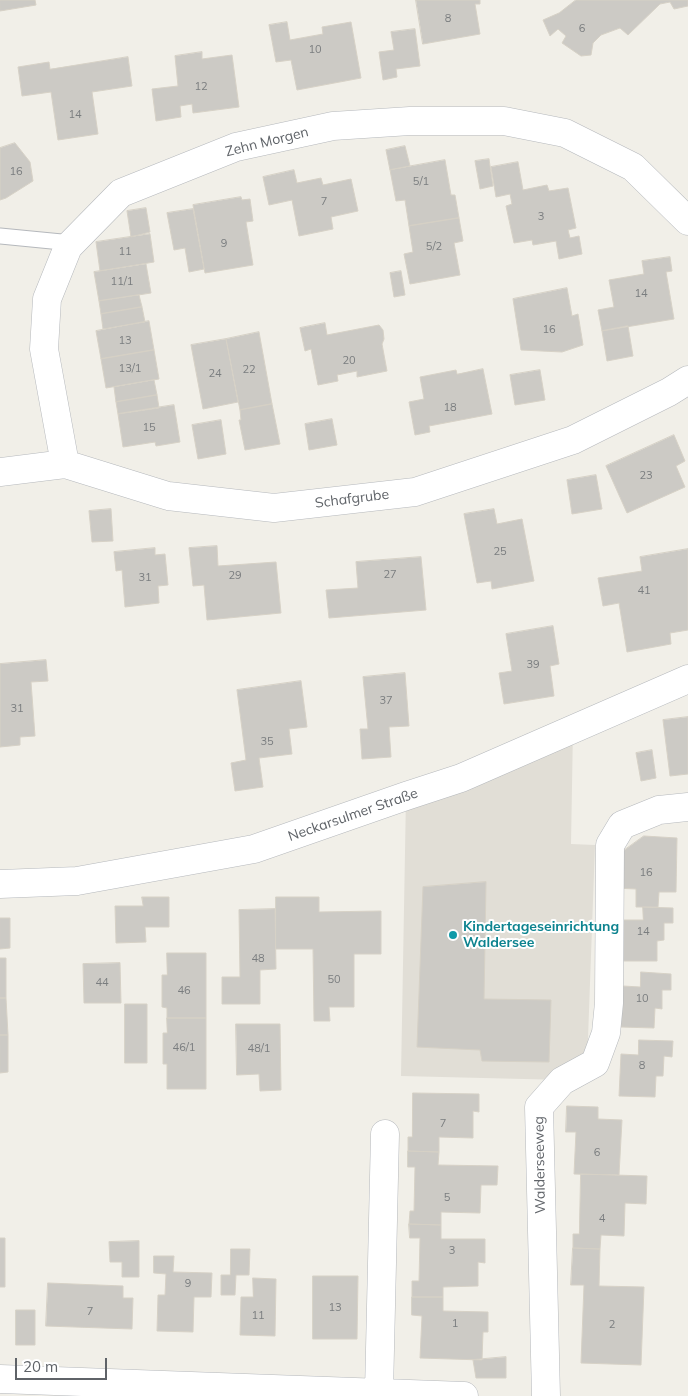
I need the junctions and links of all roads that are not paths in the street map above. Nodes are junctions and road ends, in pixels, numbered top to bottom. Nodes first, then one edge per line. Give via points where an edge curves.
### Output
1 (688, 221) edge
2 (0, 236) edge
3 (72, 243) junction
4 (688, 380) edge
5 (65, 464) junction
6 (0, 472) edge
7 (688, 679) edge
8 (688, 807) edge
9 (0, 884) edge
10 (385, 1134) dead end
11 (0, 1379) edge
12 (104, 1389) edge
13 (379, 1392) junction
14 (464, 1396) edge
15 (546, 1396) edge

1 - 3 street, Zehn Morgen via 633,168 565,133 504,121 410,121 333,126 236,147 121,194
2 - 3 lane
3 - 5 street, Zehn Morgen via 47,299 44,349
4 - 5 street, Schafgrube via 573,440 415,492 274,508 168,496
5 - 6 street, Schafgrube
7 - 9 street, Neckarsulmer Straße via 460,778 254,849 78,881
8 - 15 street, Walderseeweg via 659,810 622,825 610,846 606,1033 595,1063 562,1081 539,1107
10 - 13 street
11 - 12 street
12 - 13 street
13 - 14 street

